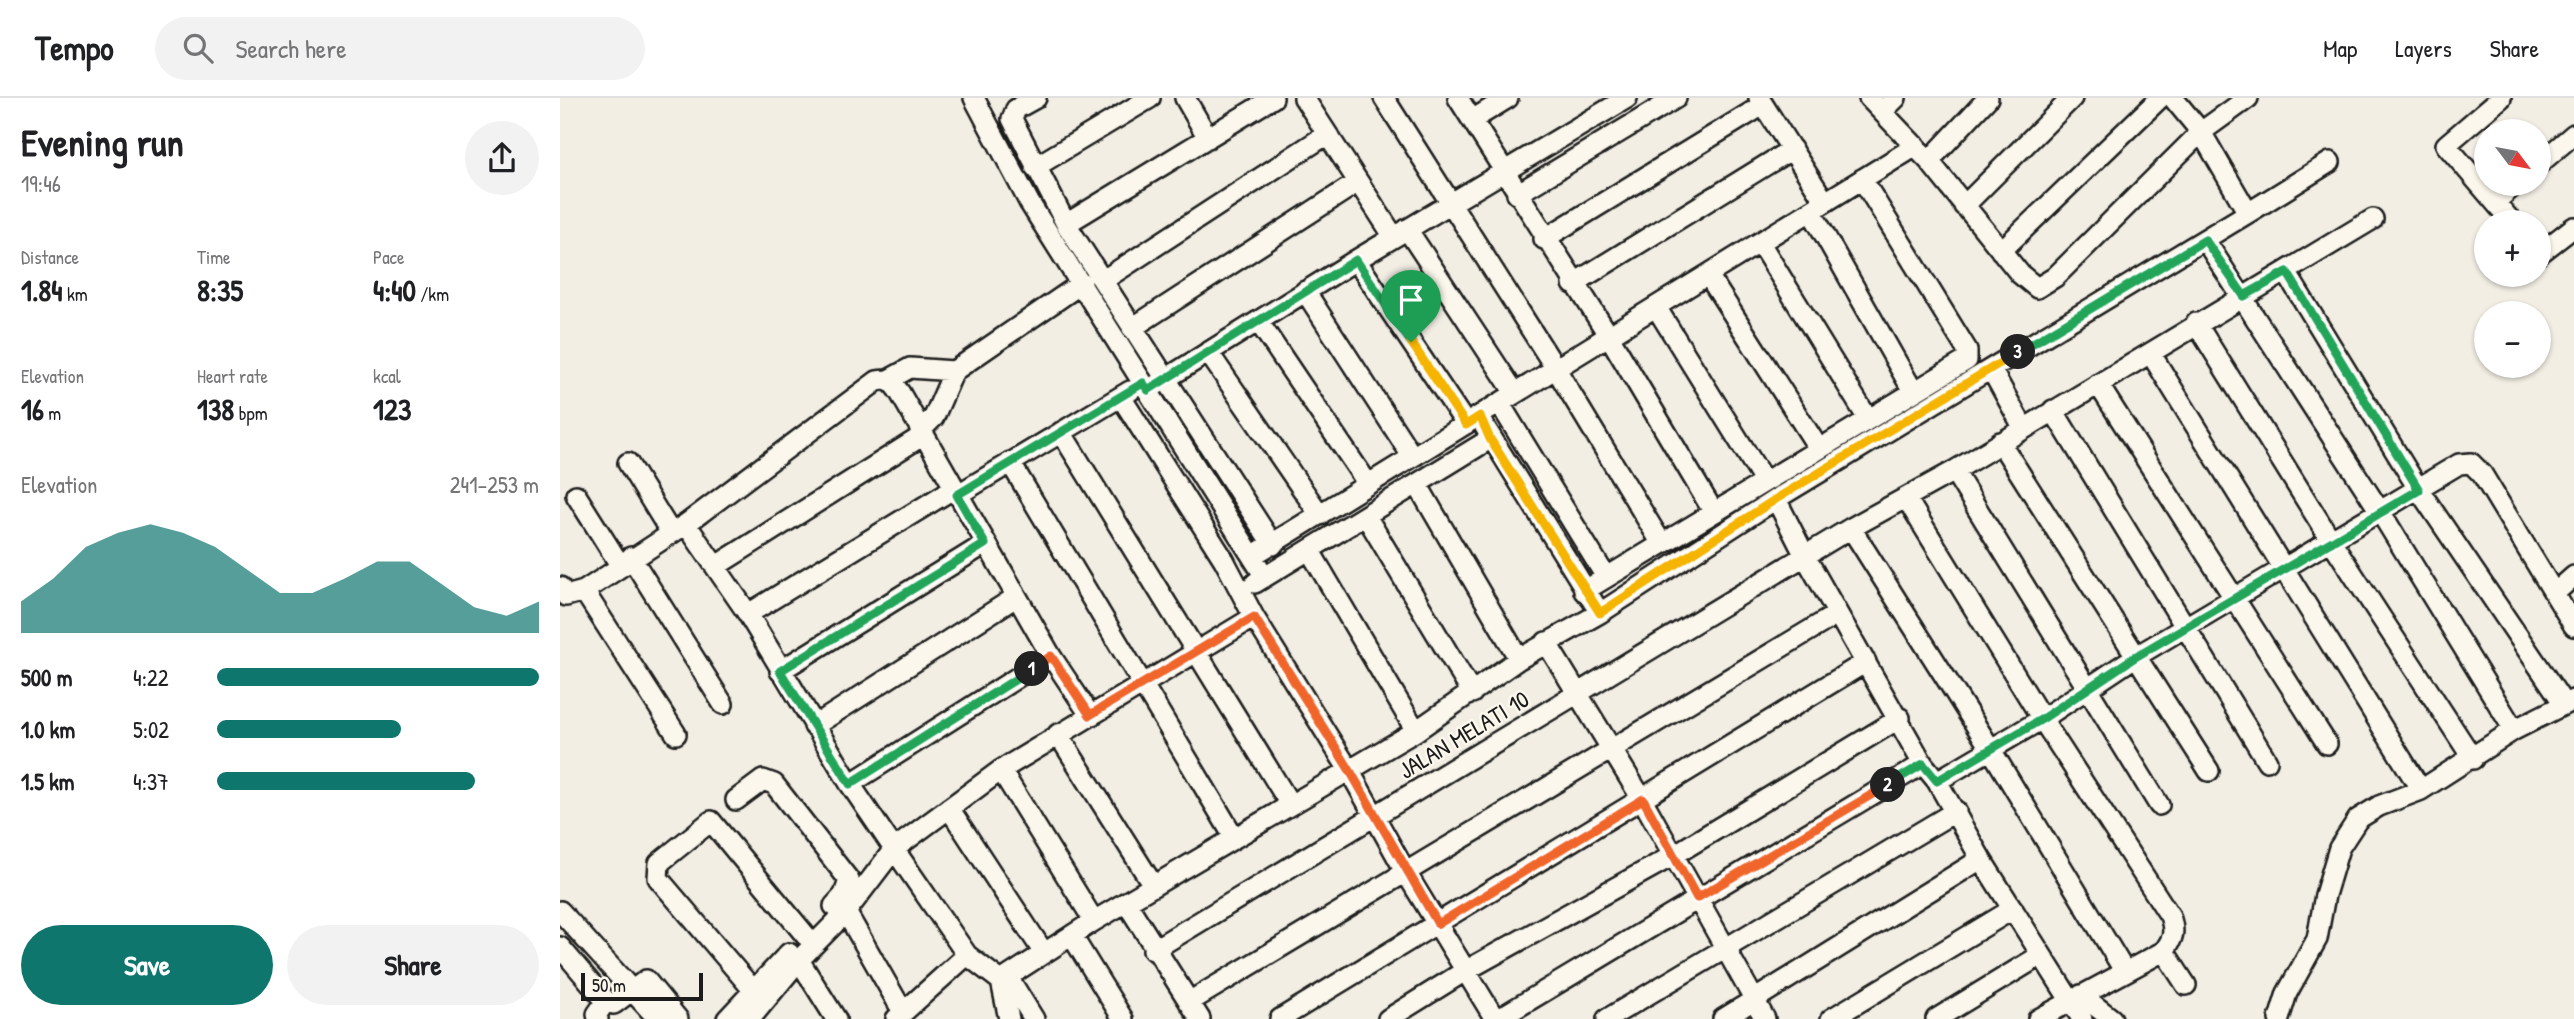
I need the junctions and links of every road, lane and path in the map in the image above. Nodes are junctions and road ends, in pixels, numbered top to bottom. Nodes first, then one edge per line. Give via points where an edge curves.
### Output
1 (974, 98) edge
2 (1036, 98) edge
3 (1150, 98) edge
4 (1185, 98) edge
5 (1273, 98) edge
6 (1304, 98) edge
7 (1384, 98) edge
8 (1458, 98) edge
9 (1508, 98) edge
10 (1627, 98) edge
11 (1676, 98) edge
12 (1988, 98) edge
13 (2072, 98) edge
14 (2160, 98) edge
15 (2173, 98) edge
16 (2248, 98) edge
17 (2501, 98) edge
18 (1761, 102) edge
19 (1882, 102) edge
20 (1472, 120) junction
21 (2202, 132) junction
22 (2574, 134) edge
23 (1326, 135) junction
24 (1208, 138) junction
25 (1792, 149) junction
26 (1922, 153) junction
27 (2552, 153) edge
28 (2330, 162) dead end
29 (1035, 167) junction
30 (1503, 172) junction
31 (1862, 179) junction
32 (1358, 182) junction
33 (1517, 194) junction
34 (2502, 196) edge
35 (2495, 202) junction
36 (1449, 204) junction
37 (1818, 206) junction
38 (1964, 206) junction
39 (2502, 210) edge
40 (2248, 213) junction
41 (2373, 219) dead end
42 (1066, 223) junction
43 (2574, 227) edge
44 (1401, 233) junction
45 (1544, 239) junction
46 (2205, 240) junction
47 (1760, 243) junction
48 (2551, 245) edge
49 (2001, 251) junction
50 (1356, 260) junction
51 (1082, 269) junction
52 (2287, 272) junction
53 (1708, 275) junction
54 (1105, 279) junction
55 (1573, 284) junction
56 (1305, 291) junction
57 (2244, 296) junction
58 (1656, 307) junction
59 (1258, 321) junction
60 (2196, 323) junction
61 (1132, 328) junction
62 (1609, 336) junction
63 (1208, 352) junction
64 (2151, 354) junction
65 (1556, 369) junction
66 (1991, 369) junction
67 (954, 371) junction
68 (1165, 378) junction
69 (888, 380) junction
70 (2098, 384) junction
71 (1145, 386) junction
72 (1913, 391) junction
73 (1121, 397) junction
74 (1508, 399) junction
75 (2053, 410) junction
76 (1868, 419) junction
77 (1473, 420) junction
78 (2024, 429) junction
79 (1061, 432) junction
80 (921, 433) junction
81 (1490, 439) junction
82 (2000, 442) junction
83 (1819, 449) junction
84 (1412, 456) junction
85 (1010, 462) junction
86 (628, 463) dead end
87 (1954, 471) junction
88 (1764, 481) junction
89 (1368, 484) junction
90 (1417, 484) junction
91 (2419, 490) junction
92 (955, 492) junction
93 (576, 495) dead end
94 (1906, 498) junction
95 (1776, 499) junction
96 (1713, 511) junction
97 (2381, 513) junction
98 (1320, 515) junction
99 (1366, 516) junction
100 (1234, 527) junction
101 (679, 528) junction
102 (1851, 528) junction
103 (1212, 541) junction
104 (2332, 542) junction
105 (985, 544) junction
106 (1662, 544) junction
107 (1273, 545) junction
108 (1310, 551) junction
109 (1252, 556) junction
110 (1805, 556) junction
111 (626, 561) junction
112 (716, 566) junction
113 (2286, 569) junction
114 (2574, 576) edge
115 (1265, 577) junction
116 (1606, 577) junction
117 (1241, 590) junction
118 (1584, 591) junction
119 (2556, 592) junction
120 (568, 594) edge
121 (1016, 597) junction
122 (2235, 598) junction
123 (1600, 613) junction
124 (748, 614) junction
125 (1837, 614) junction
126 (1254, 617) junction
127 (2574, 626) edge
128 (2184, 627) junction
129 (1546, 642) junction
130 (1196, 650) junction
131 (1051, 656) junction
132 (2135, 657) junction
133 (1519, 660) junction
134 (1866, 662) junction
135 (780, 671) junction
136 (1145, 684) junction
137 (2089, 687) junction
138 (1472, 693) junction
139 (1578, 694) junction
140 (2569, 702) edge
141 (723, 704) dead end
142 (1090, 715) junction
143 (1900, 718) junction
144 (2042, 719) junction
145 (814, 726) junction
146 (2514, 730) junction
147 (1416, 731) junction
148 (676, 734) dead end
149 (1058, 734) junction
150 (2327, 744) dead end
151 (1609, 748) junction
152 (1990, 748) junction
153 (2473, 759) junction
154 (2267, 761) dead end
155 (1923, 764) junction
156 (1001, 769) junction
157 (1349, 769) junction
158 (2209, 771) dead end
159 (1937, 781) junction
160 (850, 784) junction
161 (2421, 790) junction
162 (1643, 799) junction
163 (736, 800) dead end
164 (1290, 804) junction
165 (2159, 805) dead end
166 (949, 808) junction
167 (1956, 811) junction
168 (1374, 818) junction
169 (1234, 837) junction
170 (894, 849) junction
171 (1674, 855) junction
172 (1981, 859) junction
173 (1405, 871) junction
174 (1153, 886) junction
175 (1697, 898) junction
176 (1126, 902) junction
177 (2013, 909) junction
178 (560, 911) edge
179 (846, 912) junction
180 (1094, 921) junction
181 (1438, 924) junction
182 (806, 936) junction
183 (1072, 936) junction
184 (1726, 946) junction
185 (560, 947) edge
186 (1153, 950) junction
187 (2164, 951) junction
188 (1044, 953) junction
189 (967, 955) junction
190 (2041, 955) junction
191 (799, 960) junction
192 (1465, 971) junction
193 (2125, 972) junction
194 (1005, 979) junction
195 (2186, 985) dead end
196 (631, 990) junction
197 (2076, 998) junction
198 (1754, 1001) junction
199 (1189, 1002) junction
200 (759, 1009) edge
201 (602, 1010) edge
202 (899, 1016) edge
203 (658, 1019) edge
204 (678, 1019) edge
205 (727, 1019) edge
206 (836, 1019) edge
207 (1009, 1019) edge
208 (1034, 1019) edge
209 (1123, 1019) edge
210 (1200, 1019) edge
211 (1280, 1019) edge
212 (1388, 1019) edge
213 (1497, 1019) edge
214 (1607, 1019) edge
215 (1723, 1019) edge
216 (1765, 1019) edge
217 (1831, 1019) edge
218 (1936, 1019) edge
219 (2038, 1019) edge
220 (2082, 1019) edge
221 (2112, 1019) edge
222 (2279, 1019) edge

1 - 51 street via 1029,202
2 - 29 street via 1016,109 1012,119
3 - 29 street
4 - 24 street
5 - 24 street
6 - 23 street
7 - 36 street
8 - 20 street
9 - 20 street
10 - 30 street
11 - 33 street
12 - 26 street
13 - 38 street
14 - 49 street
15 - 21 street
16 - 21 street
17 - 35 street via 2446,145
18 - 25 street
18 - 45 street
19 - 26 street
20 - 30 street
21 - 40 street
21 - 49 street via 2055,277 2037,288
22 - 27 street
23 - 32 street
23 - 54 street
24 - 42 street
25 - 37 street
25 - 55 street
26 - 31 street
26 - 38 street
28 - 40 street
29 - 42 street
30 - 33 street
30 - 36 street
31 - 37 street
31 - 72 street via 1969,356
32 - 44 street
32 - 61 street
33 - 45 street
34 - 35 street
35 - 39 street
36 - 44 street
36 - 65 street
37 - 47 street
37 - 72 street
38 - 49 street
40 - 46 street
41 - 52 street, JALAN MELATI 10
42 - 51 street
43 - 48 street
44 - 50 street
44 - 74 street
45 - 55 street
46 - 57 street
46 - 66 street
47 - 53 street
47 - 76 street
50 - 56 street
50 - 77 street
51 - 54 street
51 - 67 street
51 - 71 street
52 - 57 street, JALAN MELATI 10
52 - 91 street
53 - 58 street
53 - 83 street
54 - 61 street
55 - 62 street
56 - 59 street
56 - 84 street
57 - 60 street, JALAN MELATI 10
57 - 97 street
58 - 62 street
58 - 88 street
59 - 63 street
59 - 89 street
60 - 64 street, JALAN MELATI 10
60 - 104 street
61 - 68 street
62 - 65 street
62 - 96 street
63 - 68 street
63 - 98 street
64 - 70 street, JALAN MELATI 10
64 - 113 street
65 - 74 street
65 - 106 street
66 - 78 street
66 - 95 street
67 - 69 street via 910,368
67 - 80 street via 941,405
68 - 71 street
68 - 107 street
69 - 80 street
69 - 101 street via 877,380
70 - 75 street, JALAN MELATI 10
70 - 122 street
71 - 73 street
71 - 100 street
72 - 76 street
73 - 79 street
73 - 103 street
74 - 77 street
74 - 116 street
75 - 78 street, JALAN MELATI 10
75 - 128 street
76 - 83 street
77 - 81 street
77 - 84 street
78 - 82 street, JALAN MELATI 10
79 - 85 street
79 - 130 street
80 - 92 street
80 - 112 street
81 - 90 street
81 - 118 street
82 - 87 street, JALAN MELATI 10
82 - 132 street
83 - 88 street
84 - 89 street
85 - 92 street
85 - 136 street
86 - 101 street
87 - 94 street, JALAN MELATI 10
87 - 137 street
88 - 96 street
89 - 98 street
90 - 99 street
90 - 133 street
91 - 97 street
91 - 119 street via 2459,464 2475,465
91 - 140 street
92 - 105 street
92 - 124 street
93 - 111 street
94 - 102 street, JALAN MELATI 10
94 - 144 street
95 - 110 street
95 - 123 street
96 - 106 street
97 - 104 street
97 - 146 street
98 - 107 street
99 - 108 street
99 - 138 street
100 - 103 street
100 - 109 street
101 - 111 street
101 - 112 street
102 - 110 street, JALAN MELATI 10
102 - 152 street
103 - 117 street
104 - 113 street
104 - 153 street
105 - 121 street
105 - 135 street
106 - 116 street
107 - 109 street
108 - 115 street
108 - 147 street
109 - 115 street
110 - 125 street
110 - 139 street, JALAN MELATI 10
111 - 120 street
111 - 141 street
112 - 124 street
113 - 122 street
113 - 161 street
114 - 119 street
115 - 117 street
116 - 118 street
117 - 126 street
118 - 123 street
119 - 127 street
120 - 148 street
121 - 131 street
121 - 145 street
122 - 128 street
122 - 150 street
123 - 129 street
124 - 135 street
125 - 134 street
125 - 151 street
126 - 130 street
126 - 157 street
128 - 132 street
128 - 154 street
129 - 133 street
129 - 139 street
130 - 136 street
130 - 164 street
131 - 142 street
131 - 160 street
132 - 137 street
132 - 158 street
133 - 138 street
134 - 143 street
134 - 162 street
135 - 145 street
136 - 142 street
136 - 169 street
137 - 144 street
137 - 165 street
138 - 147 street
139 - 151 street
139 - 168 street, JALAN MELATI 10
140 - 146 street
142 - 149 street
143 - 155 street
143 - 171 street
144 - 152 street
144 - 187 street via 2170,916 2173,939
145 - 160 street
146 - 153 street
147 - 157 street
149 - 156 street
149 - 174 street
151 - 162 street
151 - 173 street
152 - 159 street
152 - 193 street
153 - 161 street
155 - 159 street
155 - 175 street
156 - 166 street
156 - 180 street
157 - 164 street
157 - 168 street
159 - 167 street
160 - 170 street
161 - 222 street via 2379,806 2348,831 2325,895 2317,939 2287,993
162 - 171 street
162 - 181 street
163 - 182 street via 768,780 849,880 844,895
164 - 169 street
166 - 170 street
166 - 188 street
167 - 172 street
167 - 184 street
168 - 173 street
168 - 186 street, JALAN MELATI 10
169 - 174 street
170 - 179 street
170 - 189 street
171 - 175 street
171 - 192 street
172 - 177 street
172 - 198 street
173 - 181 street
173 - 199 street
174 - 176 street
175 - 184 street
175 - 213 street
176 - 180 street
176 - 186 street
177 - 190 street
177 - 217 street
178 - 196 street
179 - 191 street
179 - 202 street
180 - 183 street
181 - 192 street
181 - 211 street
182 - 200 street
182 - 200 street via 711,821 659,863 658,878
183 - 188 street
183 - 209 street
184 - 198 street
184 - 214 street
185 - 201 street
186 - 199 street
187 - 193 street
187 - 195 street
188 - 194 street
189 - 194 street
189 - 202 street
190 - 197 street
190 - 218 street
191 - 200 street
191 - 206 street
192 - 212 street
192 - 213 street
193 - 197 street
194 - 207 street
194 - 208 street
196 - 201 street
196 - 203 street
196 - 204 street via 646,980
197 - 219 street
197 - 220 street
197 - 221 street
198 - 215 street
198 - 216 street
199 - 210 street
200 - 205 street

